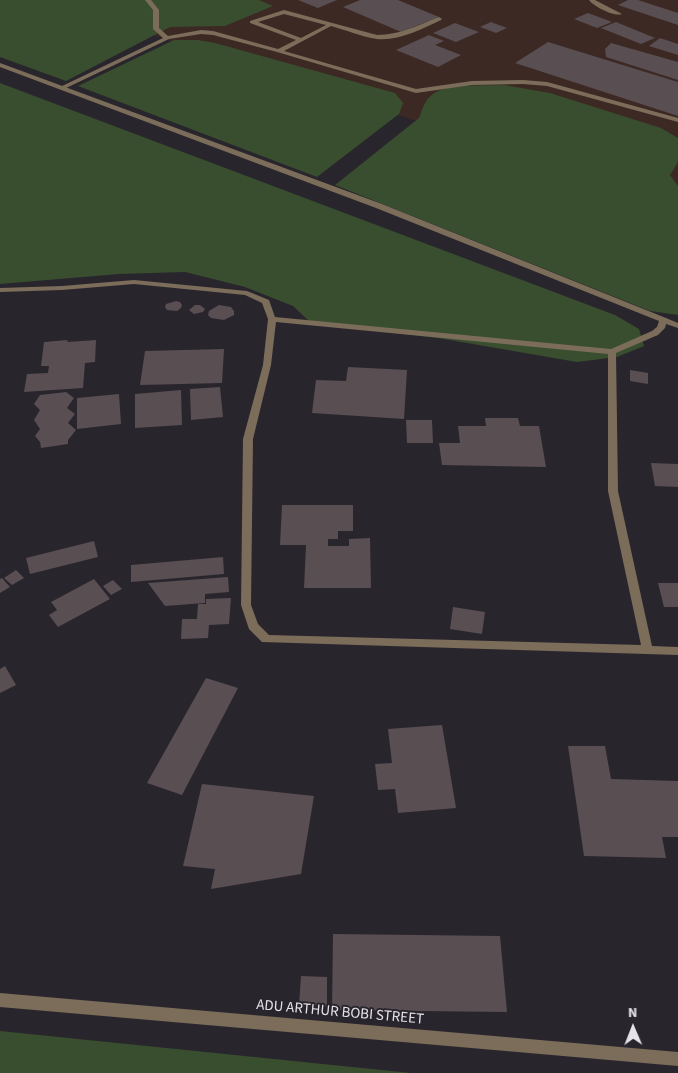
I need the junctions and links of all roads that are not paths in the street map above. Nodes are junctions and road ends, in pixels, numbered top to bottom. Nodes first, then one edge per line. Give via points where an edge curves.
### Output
1 (148, 0) edge
2 (592, 0) edge
3 (619, 14) dead end
4 (439, 19) dead end
5 (330, 25) junction
6 (167, 38) junction
7 (302, 40) junction
8 (279, 50) junction
9 (0, 65) edge
10 (62, 88) junction
11 (678, 120) edge
12 (0, 290) edge
13 (272, 319) junction
14 (663, 320) junction
15 (678, 320) edge
16 (678, 326) edge
17 (612, 352) junction
18 (648, 651) junction
19 (678, 652) edge
20 (0, 1000) edge
21 (678, 1059) edge

1 - 6 street via 156,10 156,29
2 - 3 street
4 - 5 street via 389,38
5 - 7 street
5 - 7 street via 284,12 252,22
6 - 8 street via 213,33
6 - 10 street
7 - 8 street
8 - 11 street via 416,91 472,83 548,84
9 - 10 street
10 - 14 street via 379,206
12 - 13 street via 134,282 209,288 254,295 266,302
13 - 17 street
13 - 18 street via 267,365 248,439 246,605 253,626 266,639
14 - 15 street
14 - 16 street
14 - 17 street via 655,333
17 - 18 street via 613,491
18 - 19 street
20 - 21 street, ADU ARTHUR BOBI STREET

